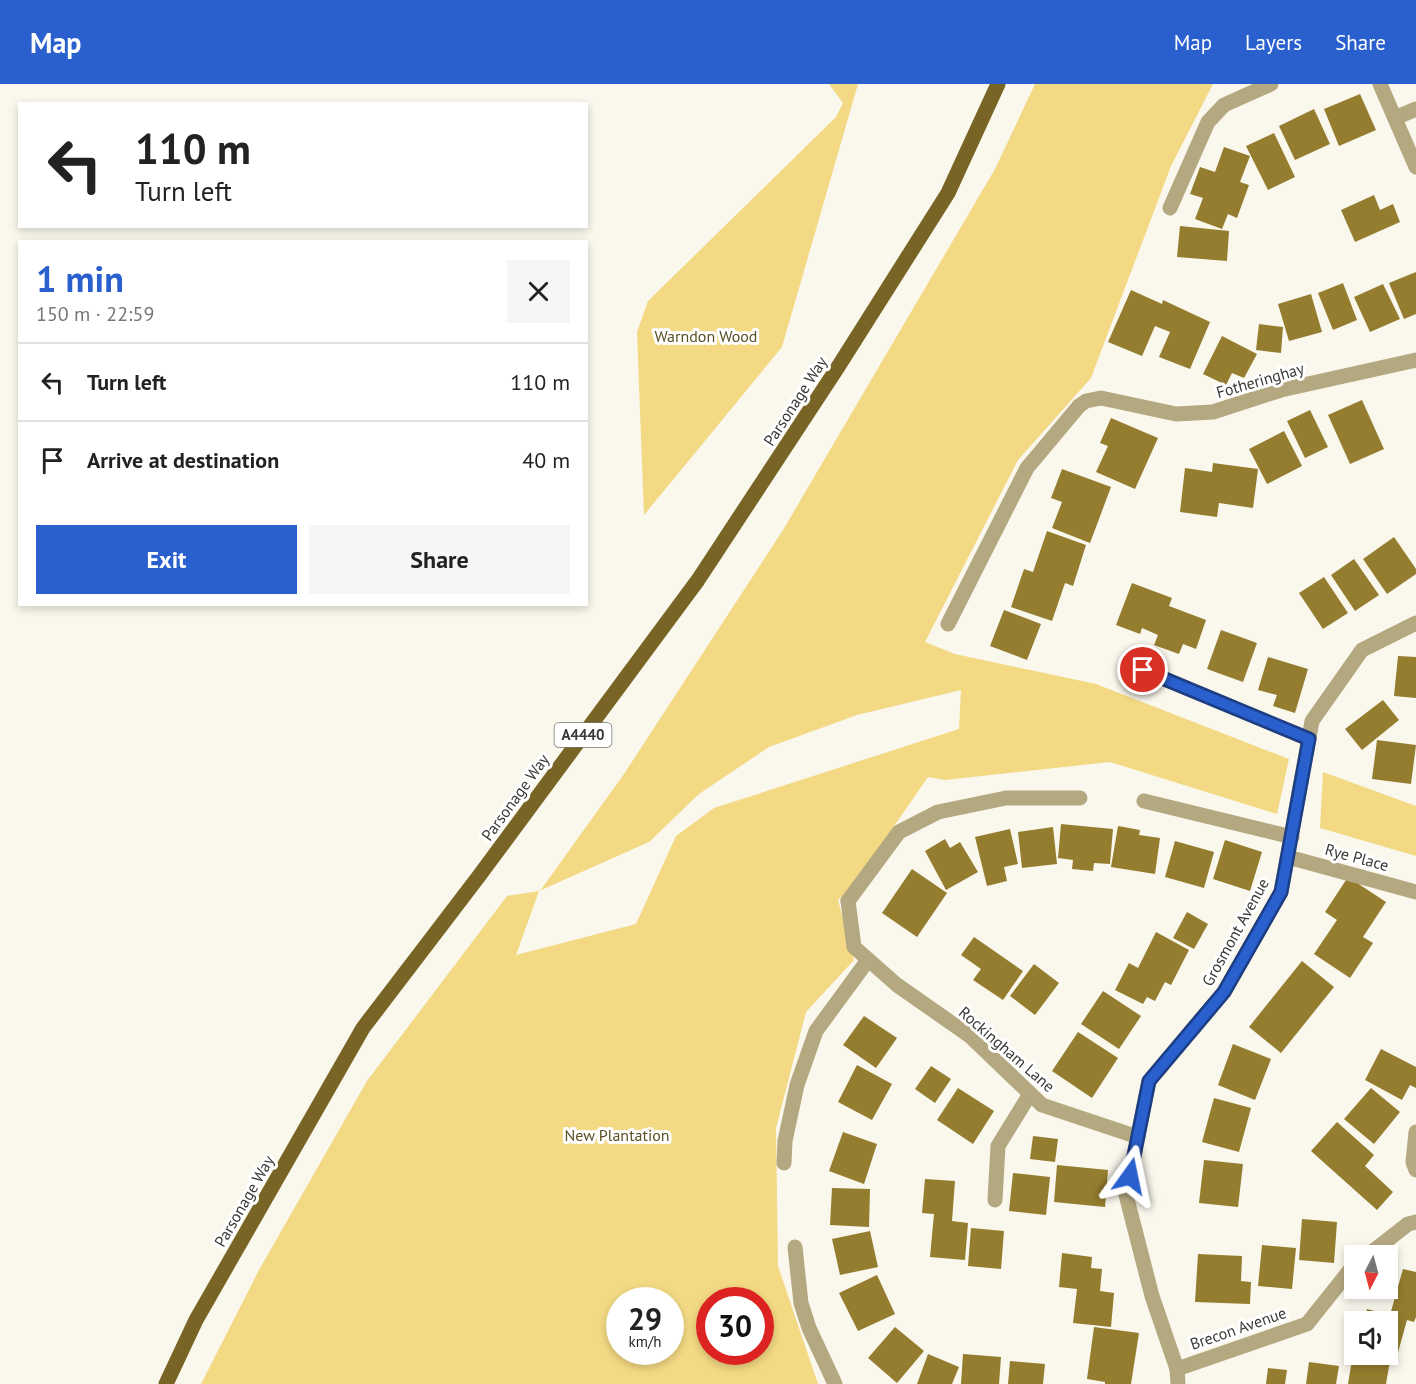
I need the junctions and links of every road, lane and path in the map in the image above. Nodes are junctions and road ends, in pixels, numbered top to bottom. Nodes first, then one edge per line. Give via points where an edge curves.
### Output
1 (998, 84) edge
2 (1271, 84) edge
3 (1380, 84) edge
4 (1416, 109) edge
5 (1395, 118) junction
6 (1416, 167) edge
7 (1170, 208) dead end
8 (1416, 360) edge
9 (1416, 623) edge
10 (948, 624) dead end
11 (1143, 670) dead end
12 (1309, 739) junction
13 (1080, 798) dead end
14 (1144, 801) dead end
15 (1292, 837) junction
16 (1288, 857) junction
17 (1416, 892) edge
18 (868, 960) junction
19 (1030, 1094) junction
20 (1416, 1132) edge
21 (1138, 1137) junction
22 (784, 1163) dead end
23 (1416, 1170) edge
24 (995, 1200) dead end
25 (1416, 1222) edge
26 (1381, 1245) edge
27 (795, 1247) dead end
28 (1344, 1278) edge
29 (1177, 1376) edge
30 (166, 1384) edge
31 (835, 1384) edge

1 - 30 main road, Parsonage Way / A4440 via 948,193 698,580 363,1028 196,1320
2 - 7 street via 1224,105 1208,122
3 - 5 street
4 - 5 street
5 - 6 street
8 - 10 street, Fotheringhay via 1281,390 1213,412 1176,414 1101,398 1086,401 1027,468
9 - 12 street, Grosmont Avenue via 1362,650 1312,721
11 - 12 street
12 - 15 street, Grosmont Avenue
13 - 18 street, Rockingham Lane via 1006,798 938,812 899,832 848,902 854,947
14 - 15 street
15 - 16 street, Grosmont Avenue
16 - 17 street, Rye Place
16 - 21 street, Grosmont Avenue via 1281,892 1224,992 1149,1081
18 - 19 street, Rockingham Lane via 897,986 970,1036
18 - 22 street via 816,1031 797,1085
19 - 21 street, Rockingham Lane via 1042,1105
19 - 24 street via 998,1146
20 - 23 street
21 - 29 street, Grosmont Avenue via 1126,1195
25 - 26 street
27 - 31 street via 801,1303
28 - 29 street, Brecon Avenue via 1307,1324

